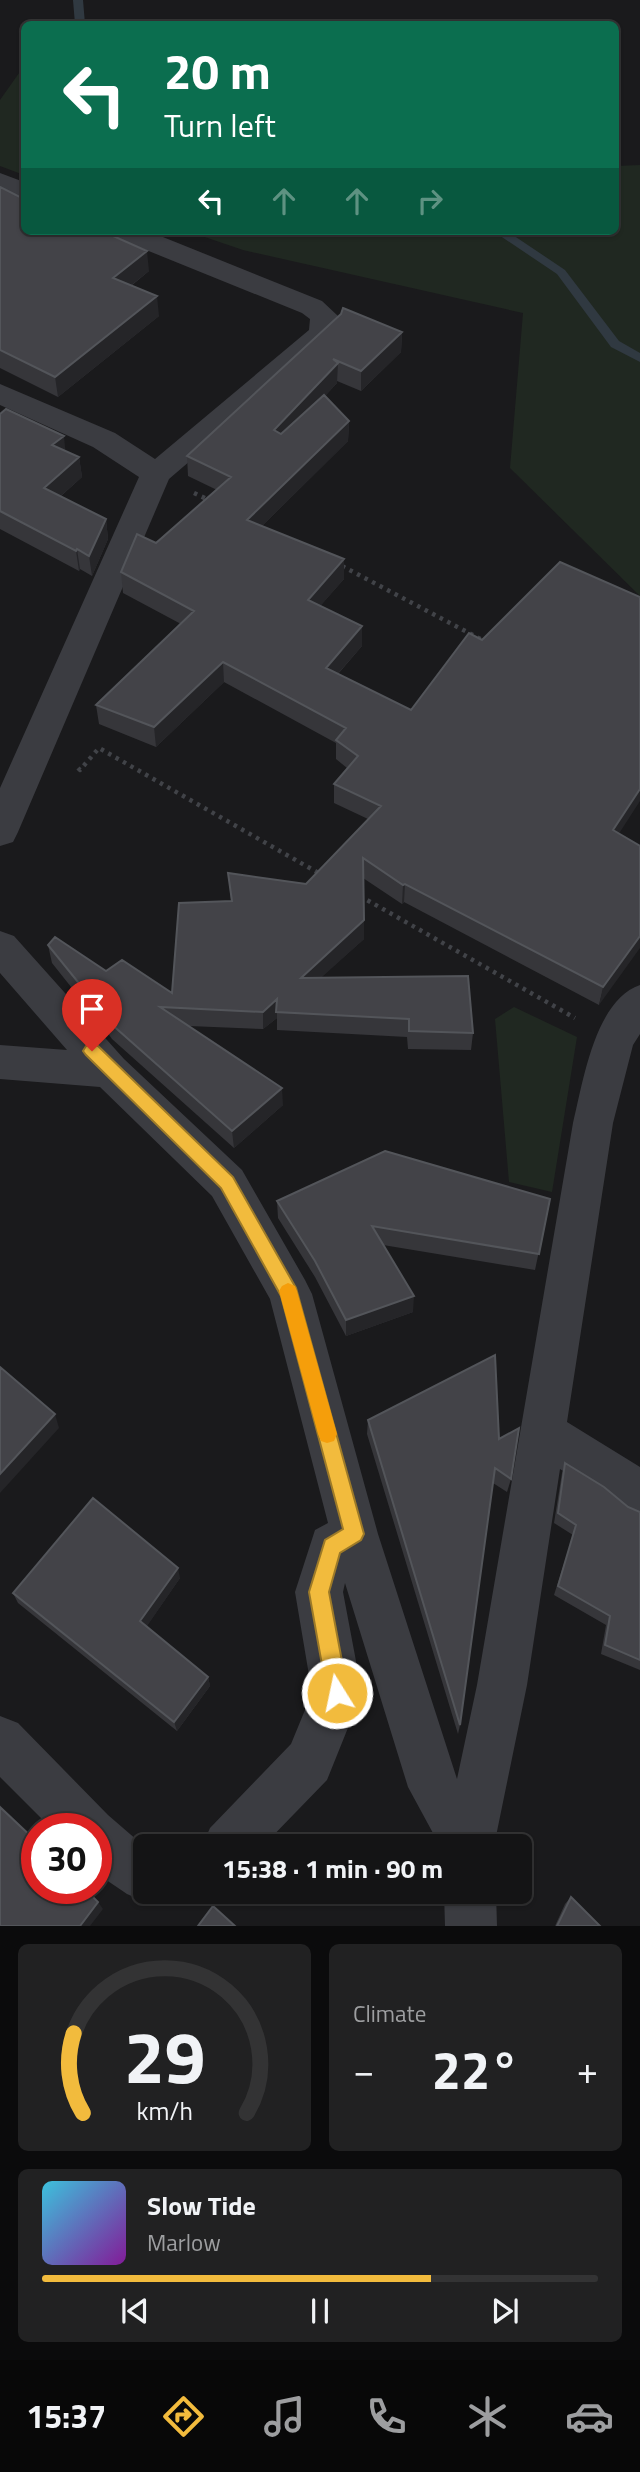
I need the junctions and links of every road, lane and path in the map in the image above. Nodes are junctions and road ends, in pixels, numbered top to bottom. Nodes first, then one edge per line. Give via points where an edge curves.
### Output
1 (0, 181) edge
2 (21, 190) edge
3 (134, 235) edge
4 (0, 394) edge
5 (156, 474) junction
6 (217, 504) edge
7 (339, 565) edge
8 (496, 647) edge
9 (38, 738) junction
10 (0, 832) edge
11 (326, 877) edge
12 (350, 891) edge
13 (0, 947) edge
14 (640, 1001) edge
15 (614, 1040) junction
16 (0, 1062) edge
17 (110, 1071) junction
18 (543, 1432) junction
19 (640, 1494) edge
20 (354, 1534) junction
21 (0, 1741) edge
22 (72, 1813) edge
23 (240, 1834) edge
24 (455, 1834) edge
25 (473, 1834) edge
26 (112, 1852) edge
27 (133, 1869) edge
28 (470, 1904) edge
29 (471, 1926) edge

1 - 2 street
3 - 5 street via 312,306 324,316 324,333
4 - 5 street via 104,440
5 - 6 path
5 - 9 street via 125,552
7 - 8 path
9 - 10 street
9 - 11 path via 80,770 99,748
12 - 15 path
13 - 17 street
14 - 15 street
15 - 18 street via 593,1123
16 - 17 street
17 - 20 street via 227,1183 290,1294
18 - 19 street
18 - 25 street
20 - 23 street via 332,1546 319,1592 337,1693 309,1762
20 - 24 street via 433,1787
21 - 22 street
26 - 27 street
28 - 29 street

